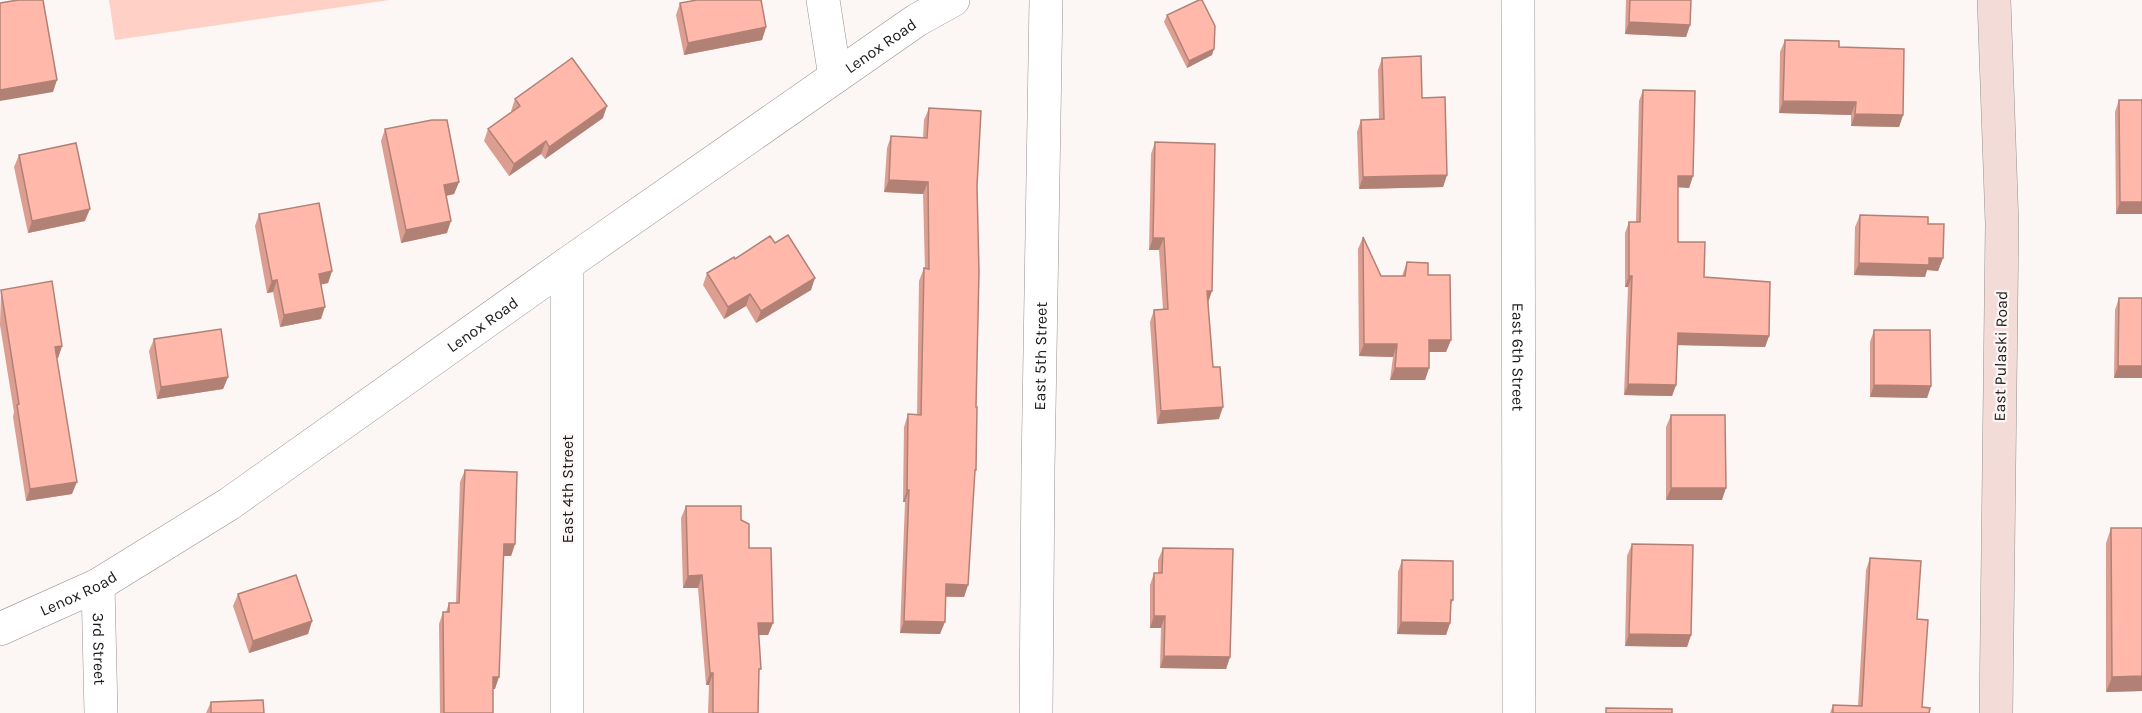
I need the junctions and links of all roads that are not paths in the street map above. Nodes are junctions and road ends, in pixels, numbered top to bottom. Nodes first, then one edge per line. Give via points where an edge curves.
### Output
1 (823, 0) edge
2 (953, 0) edge
3 (1046, 0) edge
4 (1518, 0) edge
5 (1994, 0) edge
6 (835, 77) junction
7 (567, 264) junction
8 (98, 585) junction
9 (0, 629) edge
10 (100, 713) edge
11 (567, 713) edge
12 (1036, 713) edge
13 (1519, 713) edge
14 (1996, 713) edge

1 - 6 street
2 - 6 street, Lenox Road
3 - 12 street, East 5th Street
4 - 13 street, East 6th Street
5 - 14 main road, East Pulaski Road via 2002,224
6 - 7 street, Lenox Road
7 - 8 street, Lenox Road via 229,504
7 - 11 street, East 4th Street
8 - 9 street, Lenox Road
8 - 10 street, 3rd Street

